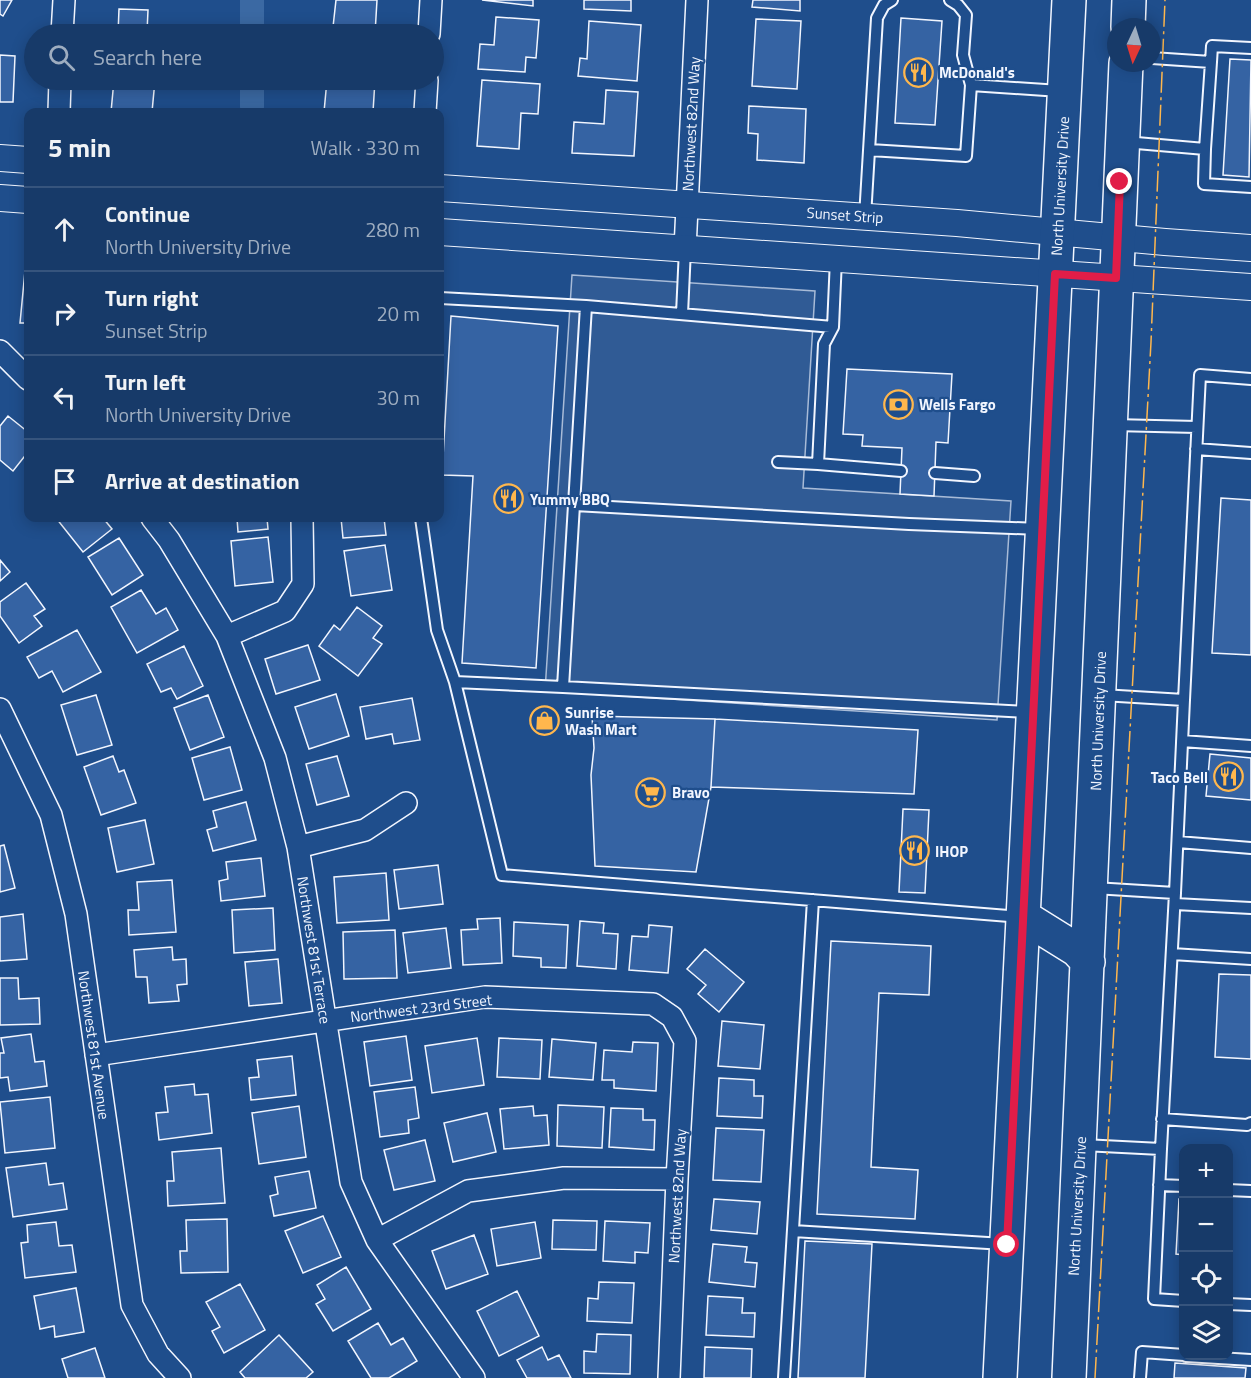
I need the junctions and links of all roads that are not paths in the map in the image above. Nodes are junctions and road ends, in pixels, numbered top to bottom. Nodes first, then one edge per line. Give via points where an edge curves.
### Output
1 (64, 0) edge
2 (431, 0) edge
3 (697, 0) edge
4 (892, 0) edge
5 (950, 0) edge
6 (1069, 0) edge
7 (1130, 0) edge
8 (1129, 18) edge
9 (63, 24) edge
10 (430, 24) edge
11 (1251, 48) edge
12 (1161, 59) edge
13 (1211, 62) junction
14 (1126, 72) edge
15 (971, 85) junction
16 (59, 90) edge
17 (426, 90) edge
18 (1064, 92) junction
19 (58, 108) edge
20 (425, 108) edge
21 (1122, 141) junction
22 (1205, 149) junction
23 (870, 150) junction
24 (0, 158) edge
25 (24, 160) edge
26 (1251, 187) edge
27 (444, 188) edge
28 (0, 198) edge
29 (24, 200) edge
30 (687, 204) junction
31 (865, 217) junction
32 (1057, 231) junction
33 (444, 232) edge
34 (1118, 238) junction
35 (1251, 248) edge
36 (685, 249) junction
37 (836, 259) junction
38 (1055, 274) junction
39 (1116, 278) junction
40 (1251, 287) edge
41 (444, 298) edge
42 (586, 306) junction
43 (682, 314) junction
44 (833, 327) junction
45 (0, 351) edge
46 (24, 375) edge
47 (1251, 379) edge
48 (1110, 425) junction
49 (1197, 427) junction
50 (1196, 449) junction
51 (1251, 453) edge
52 (778, 462) dead end
53 (818, 464) junction
54 (901, 471) dead end
55 (935, 473) dead end
56 (974, 476) dead end
57 (575, 505) junction
58 (155, 522) edge
59 (302, 522) edge
60 (422, 522) edge
61 (1043, 529) junction
62 (226, 636) junction
63 (455, 682) junction
64 (562, 687) junction
65 (1100, 695) junction
66 (1184, 700) junction
67 (0, 709) edge
68 (1034, 712) junction
69 (1182, 741) junction
70 (1251, 746) edge
71 (406, 803) dead end
72 (1178, 842) junction
73 (298, 847) junction
74 (1248, 848) edge
75 (1091, 888) junction
76 (1175, 898) junction
77 (813, 900) junction
78 (1251, 908) edge
79 (1024, 917) junction
80 (1172, 954) junction
81 (1251, 959) edge
82 (1088, 962) junction
83 (672, 1017) joint
84 (324, 1020) junction
85 (96, 1055) junction
86 (1162, 1119) junction
87 (1251, 1123) edge
88 (1079, 1144) junction
89 (1161, 1149) junction
90 (677, 1179) junction
91 (1159, 1185) junction
92 (1179, 1186) edge
93 (1233, 1190) edge
94 (1251, 1191) edge
95 (793, 1231) junction
96 (377, 1240) junction
97 (1007, 1245) junction
98 (1179, 1301) edge
99 (1233, 1304) edge
100 (1251, 1305) edge
101 (1179, 1355) edge
102 (1233, 1359) edge
103 (1251, 1360) edge
104 (180, 1378) edge
105 (474, 1378) edge
106 (669, 1378) edge
107 (784, 1378) edge
108 (1000, 1378) edge
109 (1069, 1378) edge
110 (1140, 1378) edge

1 - 9 street
2 - 10 street
3 - 30 street, Northwest 82nd Way
4 - 23 lane via 877,18
5 - 15 lane via 966,15 963,55
6 - 18 main road, North University Drive
7 - 8 main road
11 - 13 lane via 1212,46
12 - 13 lane
13 - 22 lane
14 - 21 main road, North University Drive
15 - 18 lane
15 - 23 lane via 966,156
16 - 19 street
17 - 20 street
18 - 32 main road, North University Drive
21 - 22 lane
21 - 34 main road, North University Drive
22 - 26 lane via 1204,184
23 - 31 lane
24 - 25 street
27 - 30 street, Sunset Strip
28 - 29 street
30 - 31 street, Sunset Strip
30 - 36 street, Northwest 82nd Way
31 - 32 street, Sunset Strip
32 - 34 street, Sunset Strip
32 - 38 main road, North University Drive
33 - 36 street
34 - 35 street, Sunset Strip
34 - 39 main road, North University Drive
36 - 37 street
36 - 43 lane
37 - 38 street
37 - 44 lane
38 - 39 street
38 - 61 main road, North University Drive
39 - 40 street
39 - 48 main road, North University Drive
41 - 42 lane
42 - 43 lane
42 - 57 lane
43 - 44 lane
44 - 53 lane via 824,344
45 - 46 street
47 - 49 lane via 1200,375
48 - 49 lane
48 - 65 main road, North University Drive
49 - 50 lane
50 - 51 lane
50 - 66 lane
52 - 53 lane
53 - 54 lane
55 - 56 lane
57 - 61 lane
57 - 64 lane
58 - 62 street, Northwest 81st Terrace
59 - 62 street via 303,584 285,611
60 - 63 lane via 437,630
61 - 68 main road, North University Drive
62 - 73 street, Northwest 81st Terrace via 275,758
63 - 64 lane
63 - 77 lane via 502,875
64 - 68 lane
65 - 66 lane
65 - 75 main road, North University Drive
66 - 69 lane
67 - 85 street, Northwest 81st Avenue via 51,815 76,914
68 - 79 main road, North University Drive
69 - 70 lane
69 - 72 lane
71 - 73 street via 364,830
72 - 74 lane
72 - 76 lane
73 - 84 street, Northwest 81st Terrace
75 - 76 lane
75 - 82 main road, North University Drive
76 - 78 lane
76 - 80 lane
77 - 79 lane
77 - 95 lane
79 - 82 main road via 1077,950
79 - 97 main road, North University Drive
80 - 81 lane
80 - 86 lane
82 - 88 main road, North University Drive
83 - 84 street, Northwest 23rd Street via 653,1004 485,998
83 - 90 street, Northwest 82nd Way via 685,1041
84 - 85 street, Northwest 23rd Street
84 - 96 street, Northwest 81st Terrace via 351,1182
85 - 104 street, Northwest 81st Avenue via 132,1305 158,1354
86 - 87 lane
86 - 89 lane
88 - 89 lane
88 - 109 main road, North University Drive
89 - 91 lane
90 - 96 street via 564,1178 468,1191
90 - 106 street, Northwest 82nd Way
91 - 92 lane
91 - 98 lane via 1154,1299
93 - 94 lane
95 - 97 lane
95 - 107 lane
96 - 105 street, Northwest 81st Terrace
97 - 108 main road, North University Drive
99 - 100 lane
101 - 110 lane via 1142,1352
102 - 103 lane

